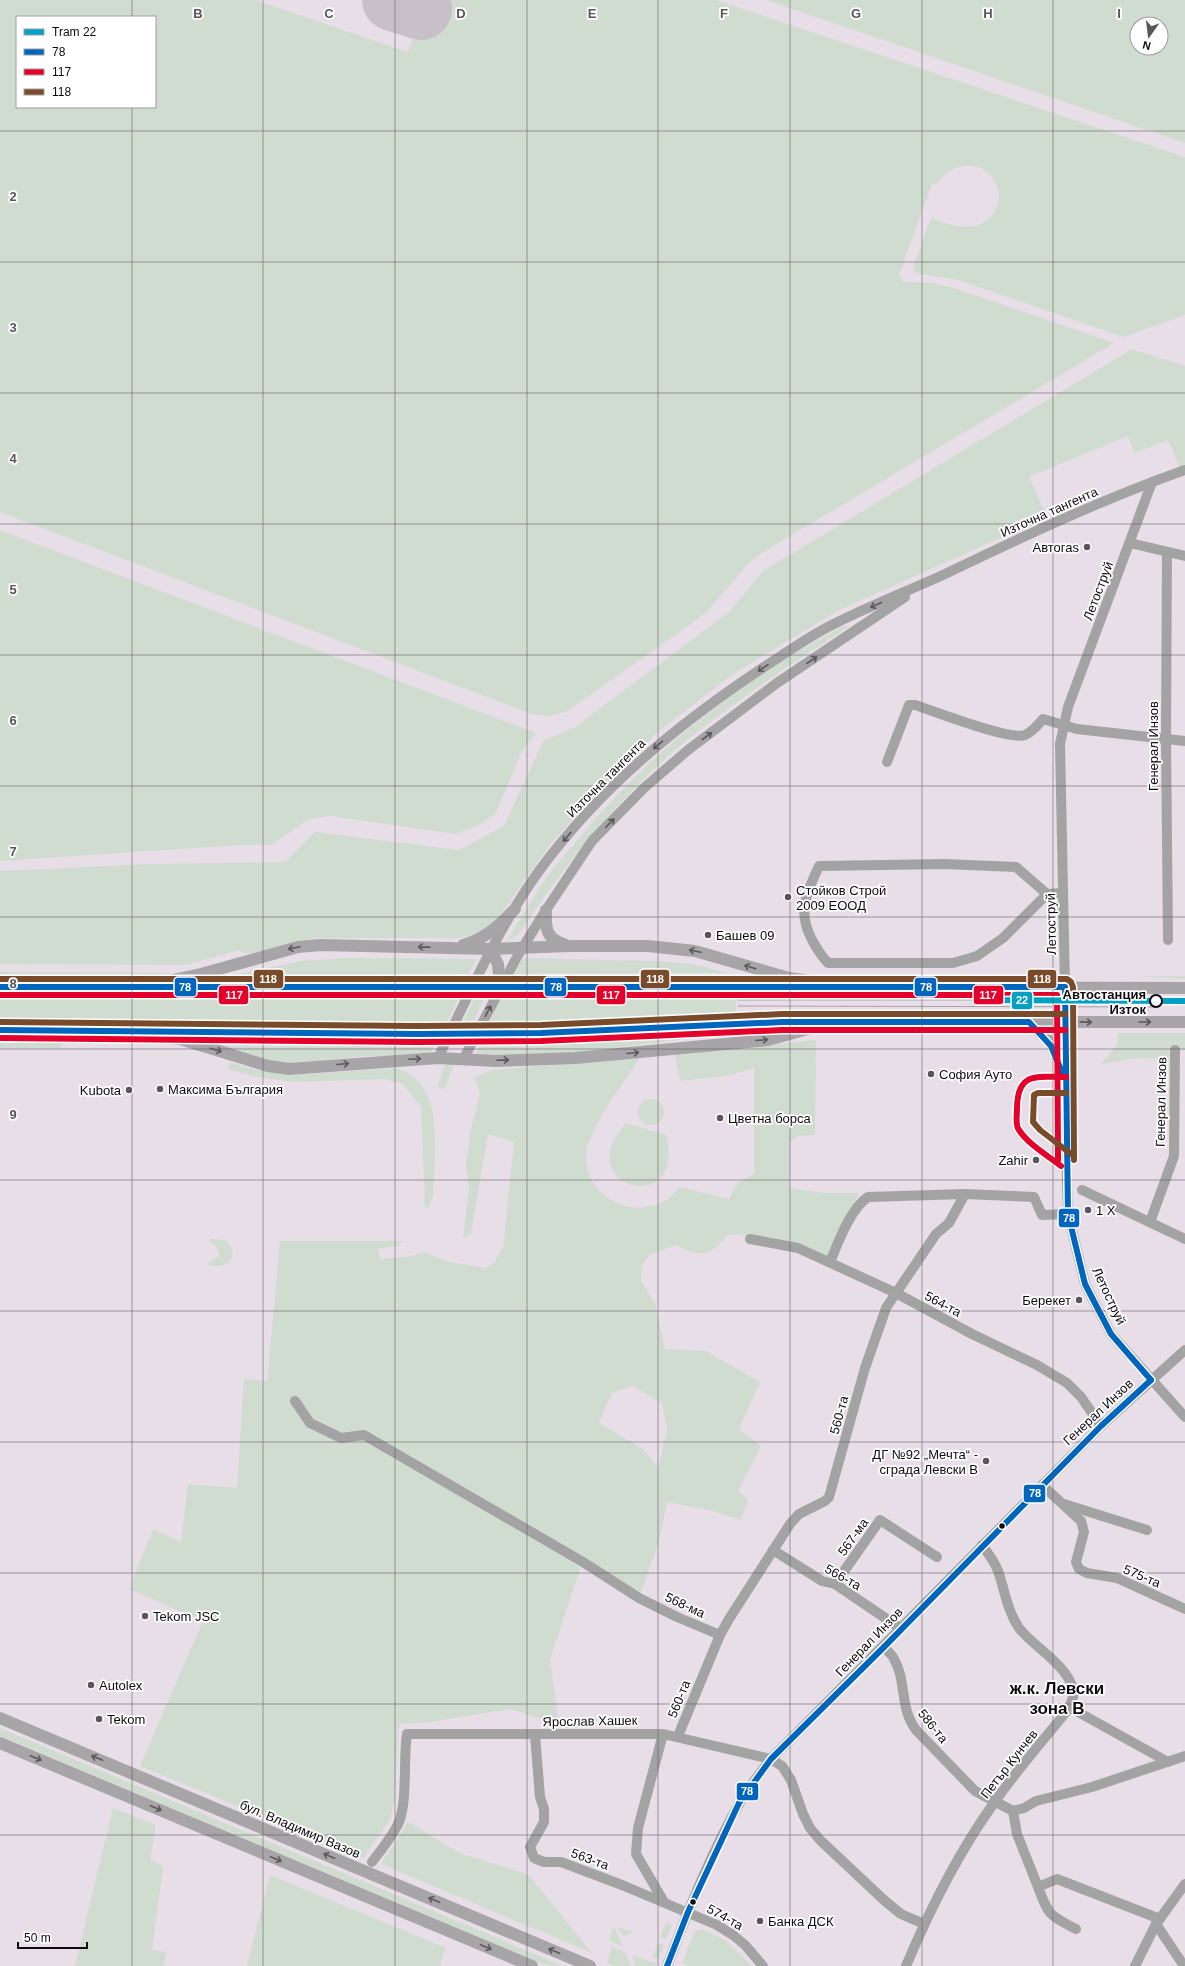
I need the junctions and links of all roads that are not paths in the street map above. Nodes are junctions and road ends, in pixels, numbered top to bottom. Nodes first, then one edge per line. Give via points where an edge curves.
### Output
1 (1185, 470) edge
2 (1152, 482) junction
3 (1130, 543) junction
4 (1167, 552) junction
5 (1185, 556) edge
6 (925, 584) junction
7 (1063, 726) junction
8 (1166, 738) junction
9 (1185, 741) edge
10 (887, 762) dead end
11 (1063, 893) junction
12 (1047, 894) junction
13 (515, 910) junction
14 (546, 910) junction
15 (1168, 940) dead end
16 (571, 946) junction
17 (453, 948) junction
18 (522, 948) junction
19 (490, 950) junction
20 (0, 987) edge
21 (138, 987) junction
22 (500, 987) junction
23 (857, 987) junction
24 (1065, 987) junction
25 (1185, 988) edge
26 (833, 1022) junction
27 (1029, 1022) junction
28 (1065, 1022) junction
29 (1185, 1022) edge
30 (0, 1030) edge
31 (109, 1030) junction
32 (1175, 1050) dead end
33 (438, 1058) junction
34 (464, 1058) junction
35 (1066, 1085) junction
36 (1174, 1106) junction
37 (1185, 1106) edge
38 (1082, 1190) dead end
39 (965, 1194) junction
40 (1068, 1214) junction
41 (1150, 1222) junction
42 (750, 1239) dead end
43 (1185, 1239) edge
44 (830, 1262) junction
45 (896, 1293) junction
46 (1185, 1351) edge
47 (1151, 1380) junction
48 (295, 1402) dead end
49 (1185, 1417) edge
50 (1101, 1426) junction
51 (1042, 1485) junction
52 (1062, 1503) junction
53 (1147, 1530) dead end
54 (982, 1545) junction
55 (773, 1550) junction
56 (937, 1557) dead end
57 (835, 1584) junction
58 (1185, 1609) edge
59 (900, 1628) junction
60 (720, 1635) junction
61 (884, 1647) junction
62 (1069, 1707) junction
63 (0, 1718) edge
64 (663, 1734) junction
65 (535, 1735) junction
66 (678, 1736) junction
67 (0, 1743) edge
68 (1185, 1756) edge
69 (771, 1759) junction
70 (1168, 1762) junction
71 (994, 1802) junction
72 (1013, 1811) junction
73 (372, 1862) dead end
74 (1185, 1884) edge
75 (1038, 1887) junction
76 (664, 1902) junction
77 (688, 1912) junction
78 (1158, 1921) junction
79 (924, 1924) junction
80 (1076, 1929) dead end
81 (532, 1966) edge
82 (590, 1966) edge
83 (667, 1966) edge
84 (763, 1966) edge
85 (906, 1966) edge
86 (1135, 1966) edge
87 (1184, 1966) edge

1 - 2 street, Източна тангента
2 - 3 street, Летоструй
2 - 6 street, Източна тангента via 1043,527
3 - 4 street
3 - 7 street, Летоструй
4 - 5 street
4 - 8 street, Генерал Инзов
6 -> 13 street, Източна тангента via 827,627 714,700 633,766 578,823 539,872
14 -> 6 street, Източна тангента via 592,841 644,788 688,750 776,683
7 - 8 street via 1077,730
7 - 10 street via 1043,719 1024,736 1014,736 909,705
7 - 11 street, Летоструй via 1060,761
8 - 9 street
8 - 15 street, Генерал Инзов
11 - 12 street
11 - 24 street, Летоструй
12 - 12 street via 1003,938 977,956 953,963 828,963 820,955 806,928 804,906 819,866 944,864 1016,867
13 - 17 main road via 493,931 476,941
13 - 19 street, Източна тангента
14 - 16 main road via 545,926 549,935 556,942
14 - 18 street, Източна тангента
16 - 18 main road
23 -> 16 main road via 789,978 678,948
17 - 19 main road
17 -> 21 main road via 322,945 298,947 201,974
18 - 19 main road
18 - 22 street, Източна тангента
19 - 22 main road via 498,964
19 - 33 street, Източна тангента
20 - 21 main road
21 - 23 main road, bridge
34 -> 22 street, Източна тангента
23 - 24 main road
24 - 25 main road
24 - 28 street, Летоструй
26 - 27 main road
26 - 31 main road, bridge via 541,1033
34 -> 26 main road via 575,1058 768,1040
27 - 28 main road
27 - 35 main road via 1051,1043
28 -> 29 main road
28 - 35 street, Летоструй
30 - 31 main road
31 -> 33 main road via 180,1039 268,1066 289,1069
32 - 36 street, Генерал Инзов
33 - 34 main road
35 - 40 street, Летоструй
36 - 37 street
36 - 41 street, Генерал Инзов via 1174,1156
38 - 41 street
39 - 40 street via 1034,1196 1042,1214
39 - 44 street via 868,1198 855,1212 840,1237
39 - 45 street, 560-та via 949,1223 936,1234
40 - 47 street, Летоструй via 1085,1284 1111,1334
41 - 43 street
42 - 44 street, 564-та via 798,1248
44 - 45 street, 564-та
45 - 50 street, 564-та via 1037,1365 1067,1384 1081,1397
45 - 55 street, 560-та via 886,1308 865,1368 829,1497 799,1514
46 - 47 street, Генерал Инзов
47 - 49 street, Летоструй
47 - 50 street, Генерал Инзов
48 - 60 street, 568-ма via 310,1423 341,1438 364,1435 583,1562 640,1598
50 - 51 street, Генерал Инзов
51 - 52 street
51 - 54 street, Генерал Инзов
52 - 53 street
52 - 58 street, 575-та via 1080,1521 1084,1532 1076,1562 1079,1569 1087,1573 1117,1578
54 - 59 street, Генерал Инзов
54 - 62 street, Петър Кунчев via 995,1564 1006,1601 1020,1628 1066,1676 1073,1690
55 - 57 street, 566-та via 822,1581
55 - 60 street, 560-та
56 - 57 street, 567-ма via 880,1520
57 - 59 street, 566-та
59 - 61 street, Генерал Инзов
60 - 66 street, 560-та
61 - 69 street, Генерал Инзов
61 - 71 street, 586-та via 894,1658 898,1668 909,1720 975,1791
62 - 70 street
62 - 71 street, Петър Кунчев
82 -> 63 main road, бул. Владимир Вазов
64 - 65 street, Ярослав Хашек
64 - 66 street, Ярослав Хашек
64 - 76 street via 638,1828 636,1854
65 - 73 street, Ярослав Хашек via 406,1734 403,1807 399,1823
65 - 76 street, 563-та via 544,1822 530,1847 534,1858 544,1862 562,1862
66 - 69 street, Ярослав Хашек
67 -> 81 main road
68 - 70 street
69 - 77 street, Генерал Инзов via 740,1803
69 - 79 street via 782,1766 791,1780 803,1814 820,1840 901,1914
70 - 72 street via 1092,1787 1036,1801
71 - 72 street, 586-та
71 - 79 street, Петър Кунчев via 957,1860
72 - 75 street via 1018,1834
74 - 78 street
75 - 78 street via 1057,1879
75 - 80 street via 1052,1917
76 - 77 street, 563-та
77 - 83 street, Генерал Инзов
77 - 84 street, 574-та via 733,1935
78 - 86 street
78 - 87 street
79 - 85 street, Петър Кунчев

